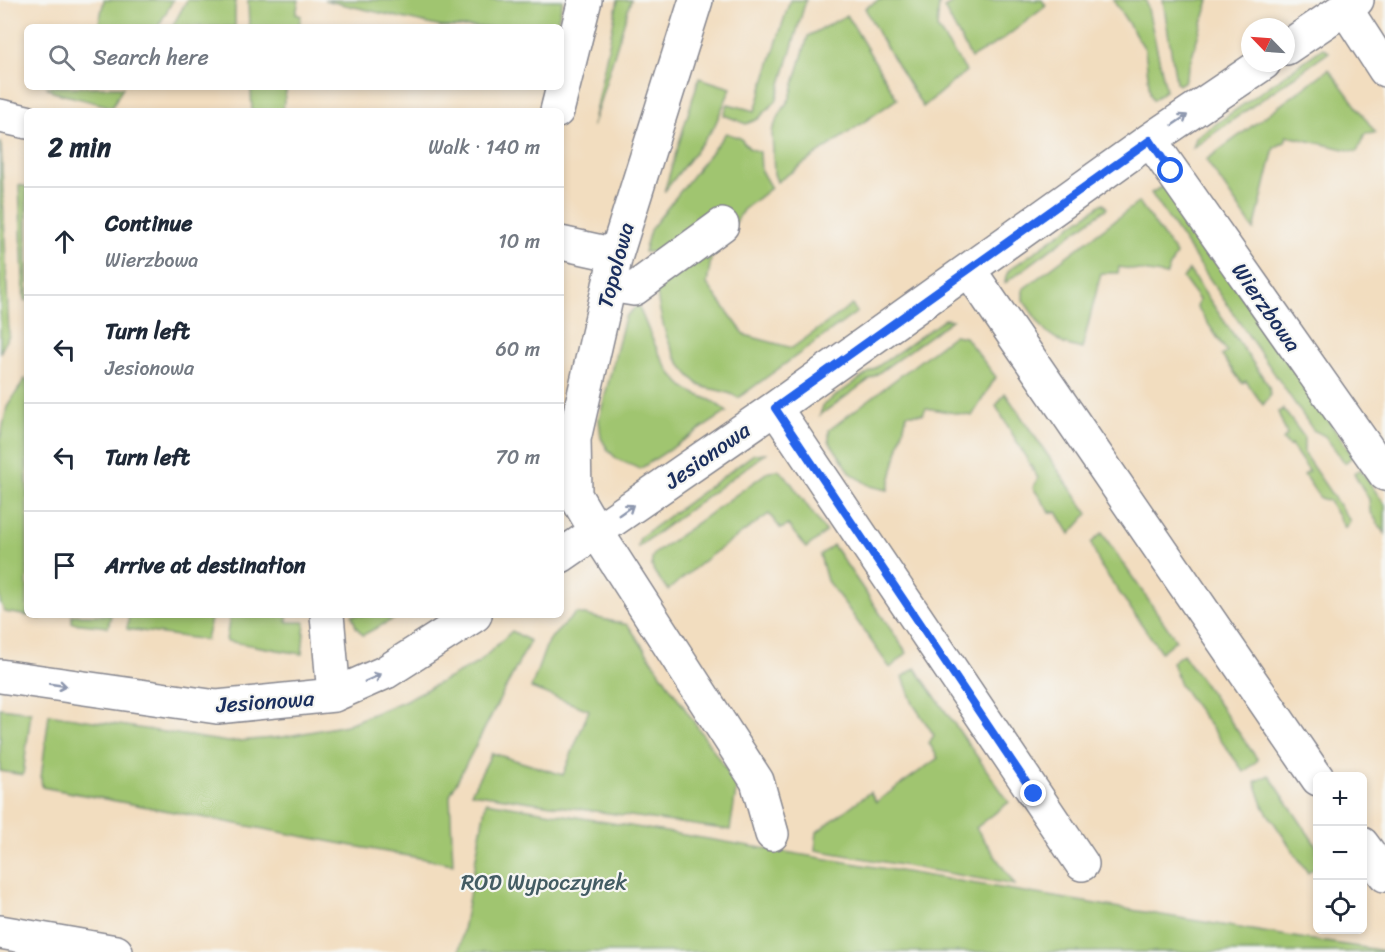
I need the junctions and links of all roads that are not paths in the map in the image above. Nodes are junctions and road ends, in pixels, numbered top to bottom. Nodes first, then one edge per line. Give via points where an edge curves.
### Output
1 (585, 0) edge
2 (696, 0) edge
3 (1351, 4) edge
4 (1295, 42) edge
5 (1385, 70) edge
6 (1251, 72) edge
7 (564, 83) edge
8 (562, 90) edge
9 (558, 108) edge
10 (0, 116) edge
11 (24, 122) edge
12 (1150, 140) junction
13 (722, 225) dead end
14 (564, 245) edge
15 (612, 270) junction
16 (969, 270) junction
17 (775, 408) junction
18 (1385, 474) edge
19 (596, 531) junction
20 (564, 554) edge
21 (327, 618) edge
22 (470, 618) edge
23 (0, 676) edge
24 (334, 695) junction
25 (1313, 773) edge
26 (772, 834) dead end
27 (1367, 851) edge
28 (1082, 864) dead end
29 (1385, 875) edge
30 (0, 932) edge
31 (116, 952) edge

1 - 7 street
2 - 15 street, Topolowa
3 - 4 street
3 - 5 street
12 -> 6 street, Jesionowa
8 - 9 street
10 - 11 street
12 - 16 street, Jesionowa
12 - 18 street, Wierzbowa
13 - 15 street via 634,289
14 - 15 street
15 - 19 street, Topolowa via 574,440 575,495
16 - 17 street, Jesionowa
16 - 25 street
19 -> 17 street, Jesionowa
17 - 28 street
19 - 20 street, Jesionowa
19 - 26 street, Topolowa via 757,781
21 - 24 street
24 -> 22 street, Jesionowa via 386,672
23 -> 24 street, Jesionowa via 217,707
27 - 29 street
30 - 31 street

